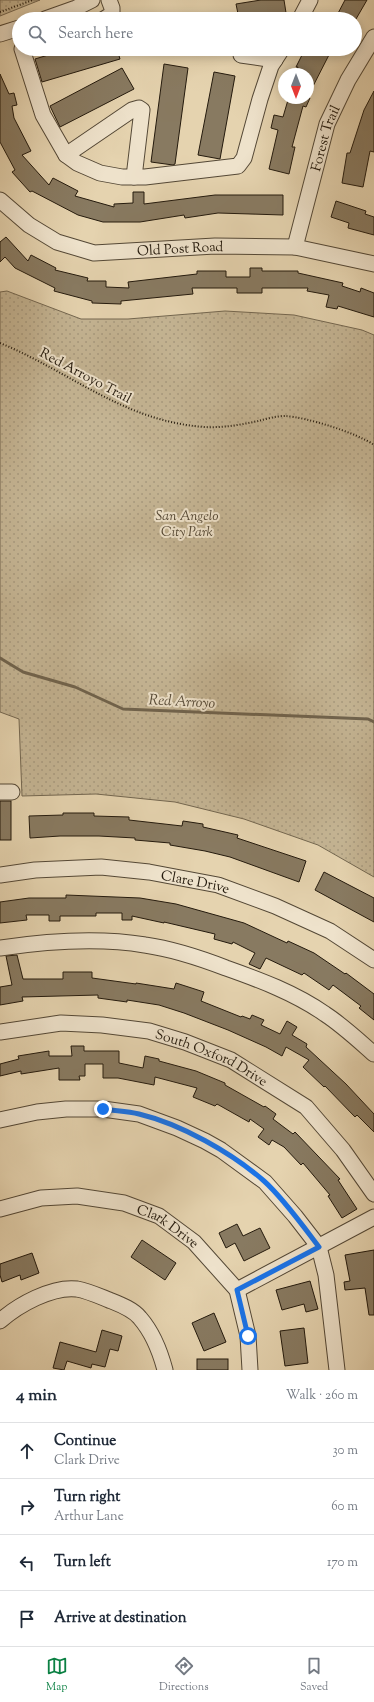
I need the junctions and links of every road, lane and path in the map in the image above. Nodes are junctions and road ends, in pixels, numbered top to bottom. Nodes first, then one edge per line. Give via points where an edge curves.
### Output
1 (33, 0) edge
2 (92, 0) edge
3 (109, 0) edge
4 (310, 0) edge
5 (0, 12) edge
6 (65, 12) edge
7 (112, 12) edge
8 (304, 12) edge
9 (12, 33) edge
10 (0, 34) edge
11 (374, 37) edge
12 (24, 56) edge
13 (278, 56) edge
14 (66, 155) junction
15 (134, 177) junction
16 (0, 200) edge
17 (295, 247) junction
18 (374, 264) edge
19 (0, 343) edge
20 (374, 445) edge
21 (0, 875) edge
22 (0, 948) edge
23 (374, 960) edge
24 (0, 1032) edge
25 (374, 1054) edge
26 (0, 1120) edge
27 (374, 1194) edge
28 (0, 1208) edge
29 (374, 1217) edge
30 (319, 1247) junction
31 (237, 1290) junction
32 (0, 1321) edge
33 (165, 1370) edge
34 (250, 1370) edge
35 (337, 1370) edge

1 - 5 path
2 - 6 street
3 - 7 street
4 - 8 street
9 - 10 street
11 - 17 street, Forest Trail via 348,80 327,124
12 - 14 street via 43,115
13 - 15 street via 271,66 260,99 244,158 238,166
14 - 15 street via 100,173
14 - 15 street via 132,110 139,108 142,110
16 - 17 street, Old Post Road via 29,225 58,242 94,253 215,246
17 - 18 street, Old Post Road
19 - 20 path, Red Arroyo Trail via 22,352 100,396 149,416 204,427 235,426 284,416 343,431
21 - 23 street, Clare Drive via 35,870 101,867 218,884 330,931
22 - 25 street via 94,941 144,945 193,956 253,977 295,996 325,1014
24 - 27 street, South Oxford Drive via 61,1023 102,1025 149,1031 231,1060 306,1107 343,1150
26 - 30 street via 59,1109 103,1109 139,1114 177,1128 221,1150 265,1182
28 - 31 street, Clark Drive via 41,1198 77,1196 124,1203 159,1216 194,1242
29 - 30 street
30 - 31 street
30 - 35 street via 326,1275
31 - 34 street, Clark Drive via 248,1336
32 - 33 street via 18,1307 47,1294 77,1289 94,1294 123,1306 139,1317 160,1351

